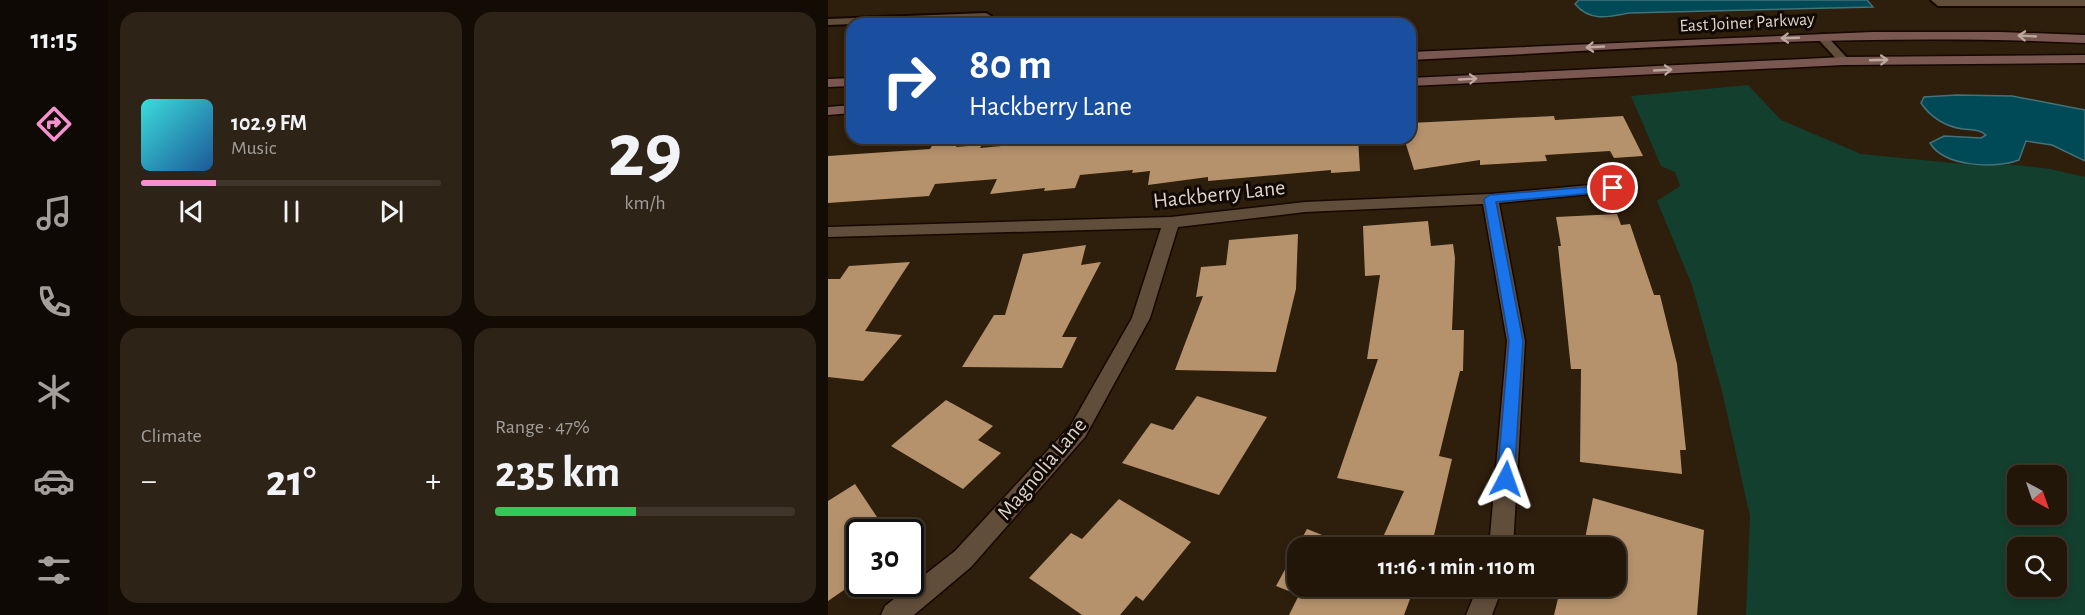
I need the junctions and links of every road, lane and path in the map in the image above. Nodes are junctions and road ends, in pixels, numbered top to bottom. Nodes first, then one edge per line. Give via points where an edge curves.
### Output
1 (1936, 0) edge
2 (2085, 3) edge
3 (933, 18) edge
4 (984, 18) edge
5 (846, 21) edge
6 (828, 22) edge
7 (1822, 37) junction
8 (2085, 39) edge
9 (1416, 56) edge
10 (2085, 59) edge
11 (1844, 61) junction
12 (846, 82) edge
13 (1416, 82) edge
14 (828, 83) edge
15 (846, 110) edge
16 (828, 111) edge
17 (1613, 188) dead end
18 (1490, 199) junction
19 (1171, 222) junction
20 (828, 232) edge
21 (1501, 537) edge
22 (1486, 597) edge
23 (894, 615) edge
24 (1479, 615) edge

1 - 2 lane
3 - 4 lane
5 - 6 lane
8 -> 7 main road, East Joiner Parkway via 1928,34
7 -> 9 main road, East Joiner Parkway
7 - 11 lane
11 -> 10 main road, East Joiner Parkway
13 -> 11 main road, East Joiner Parkway
12 - 14 main road
15 - 16 main road
17 - 18 street, Hackberry Lane
18 - 19 street, Hackberry Lane via 1305,207
18 - 21 street via 1516,341
19 - 20 street, Hackberry Lane
19 - 23 street, Magnolia Lane via 1141,318 1078,431 963,559
22 - 24 street

